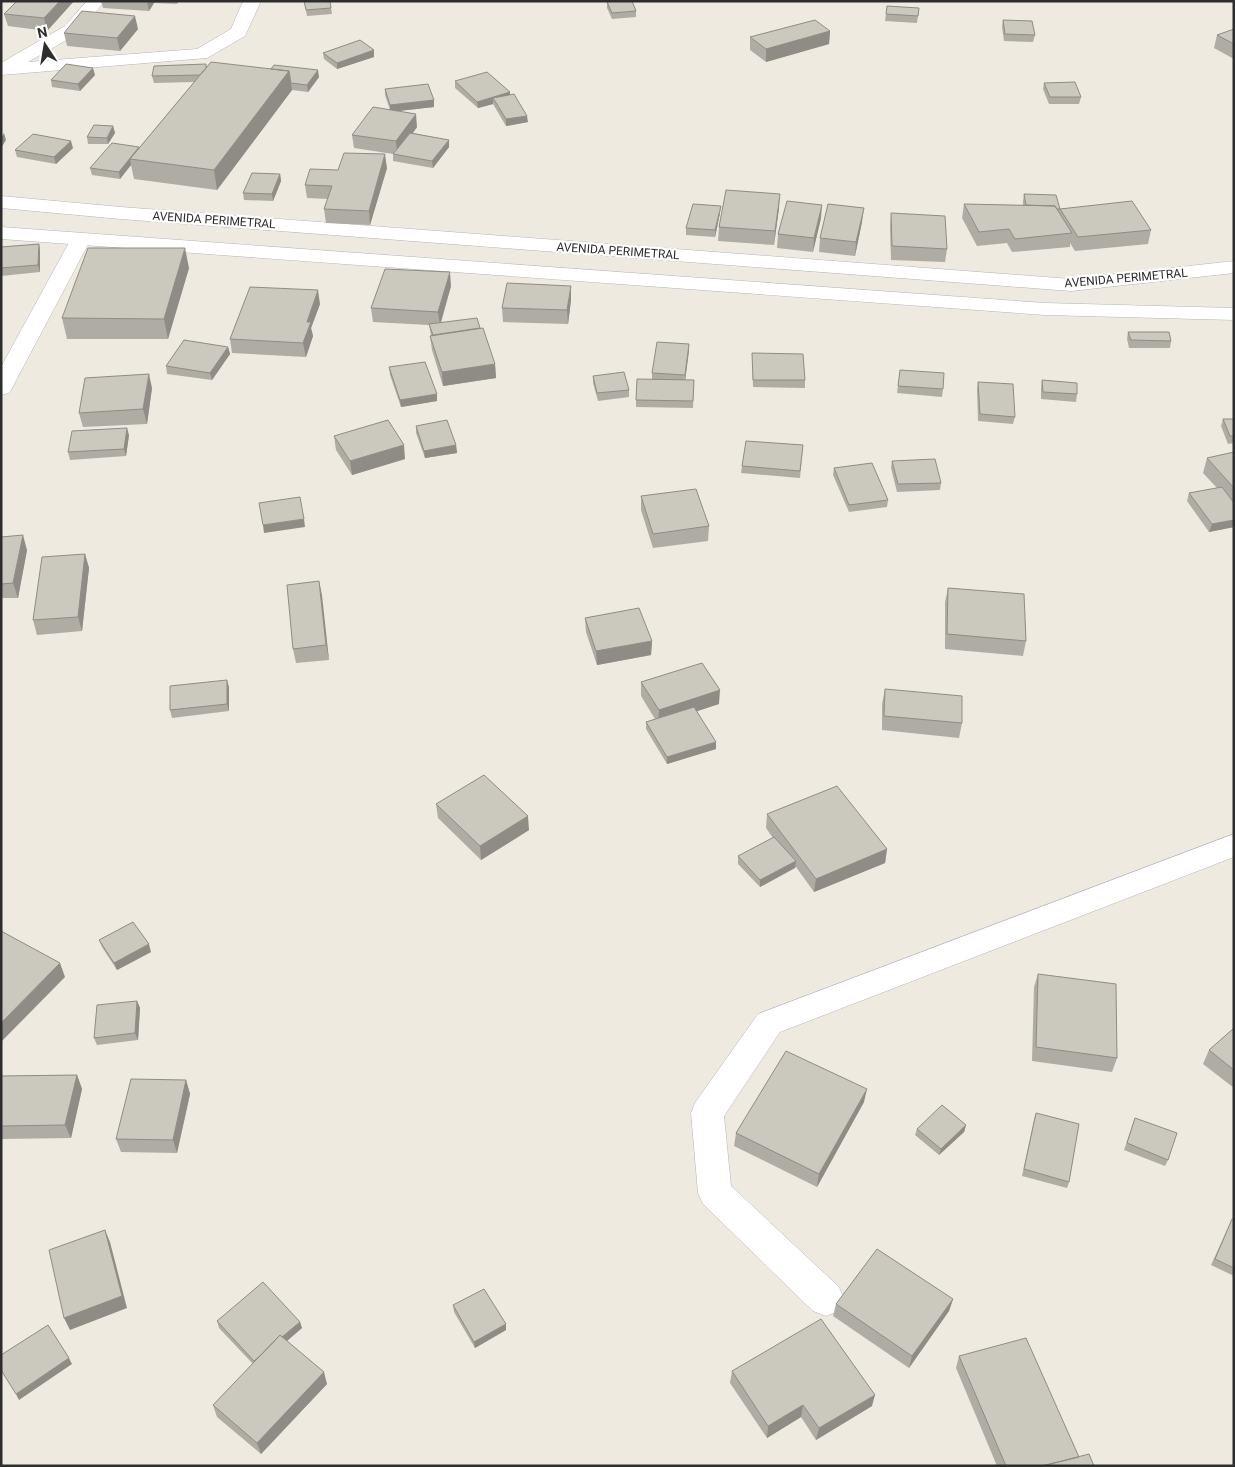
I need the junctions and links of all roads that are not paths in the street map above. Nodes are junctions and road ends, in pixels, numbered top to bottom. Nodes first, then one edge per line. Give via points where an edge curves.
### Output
1 (97, 1) edge
2 (252, 1) edge
3 (1, 70) edge
4 (1, 202) edge
5 (1, 233) edge
6 (81, 239) junction
7 (1234, 267) edge
8 (1234, 314) edge
9 (1, 388) edge
10 (1234, 845) edge
11 (826, 1299) dead end

1 - 3 main road via 70,30
2 - 3 main road via 239,32 201,54
4 - 7 main road, AVENIDA PERIMETRAL via 1071,285
5 - 6 main road, AVENIDA PERIMETRAL
6 - 8 main road, AVENIDA PERIMETRAL via 1045,309
6 - 9 main road
10 - 11 main road via 769,1023 708,1113 715,1193

